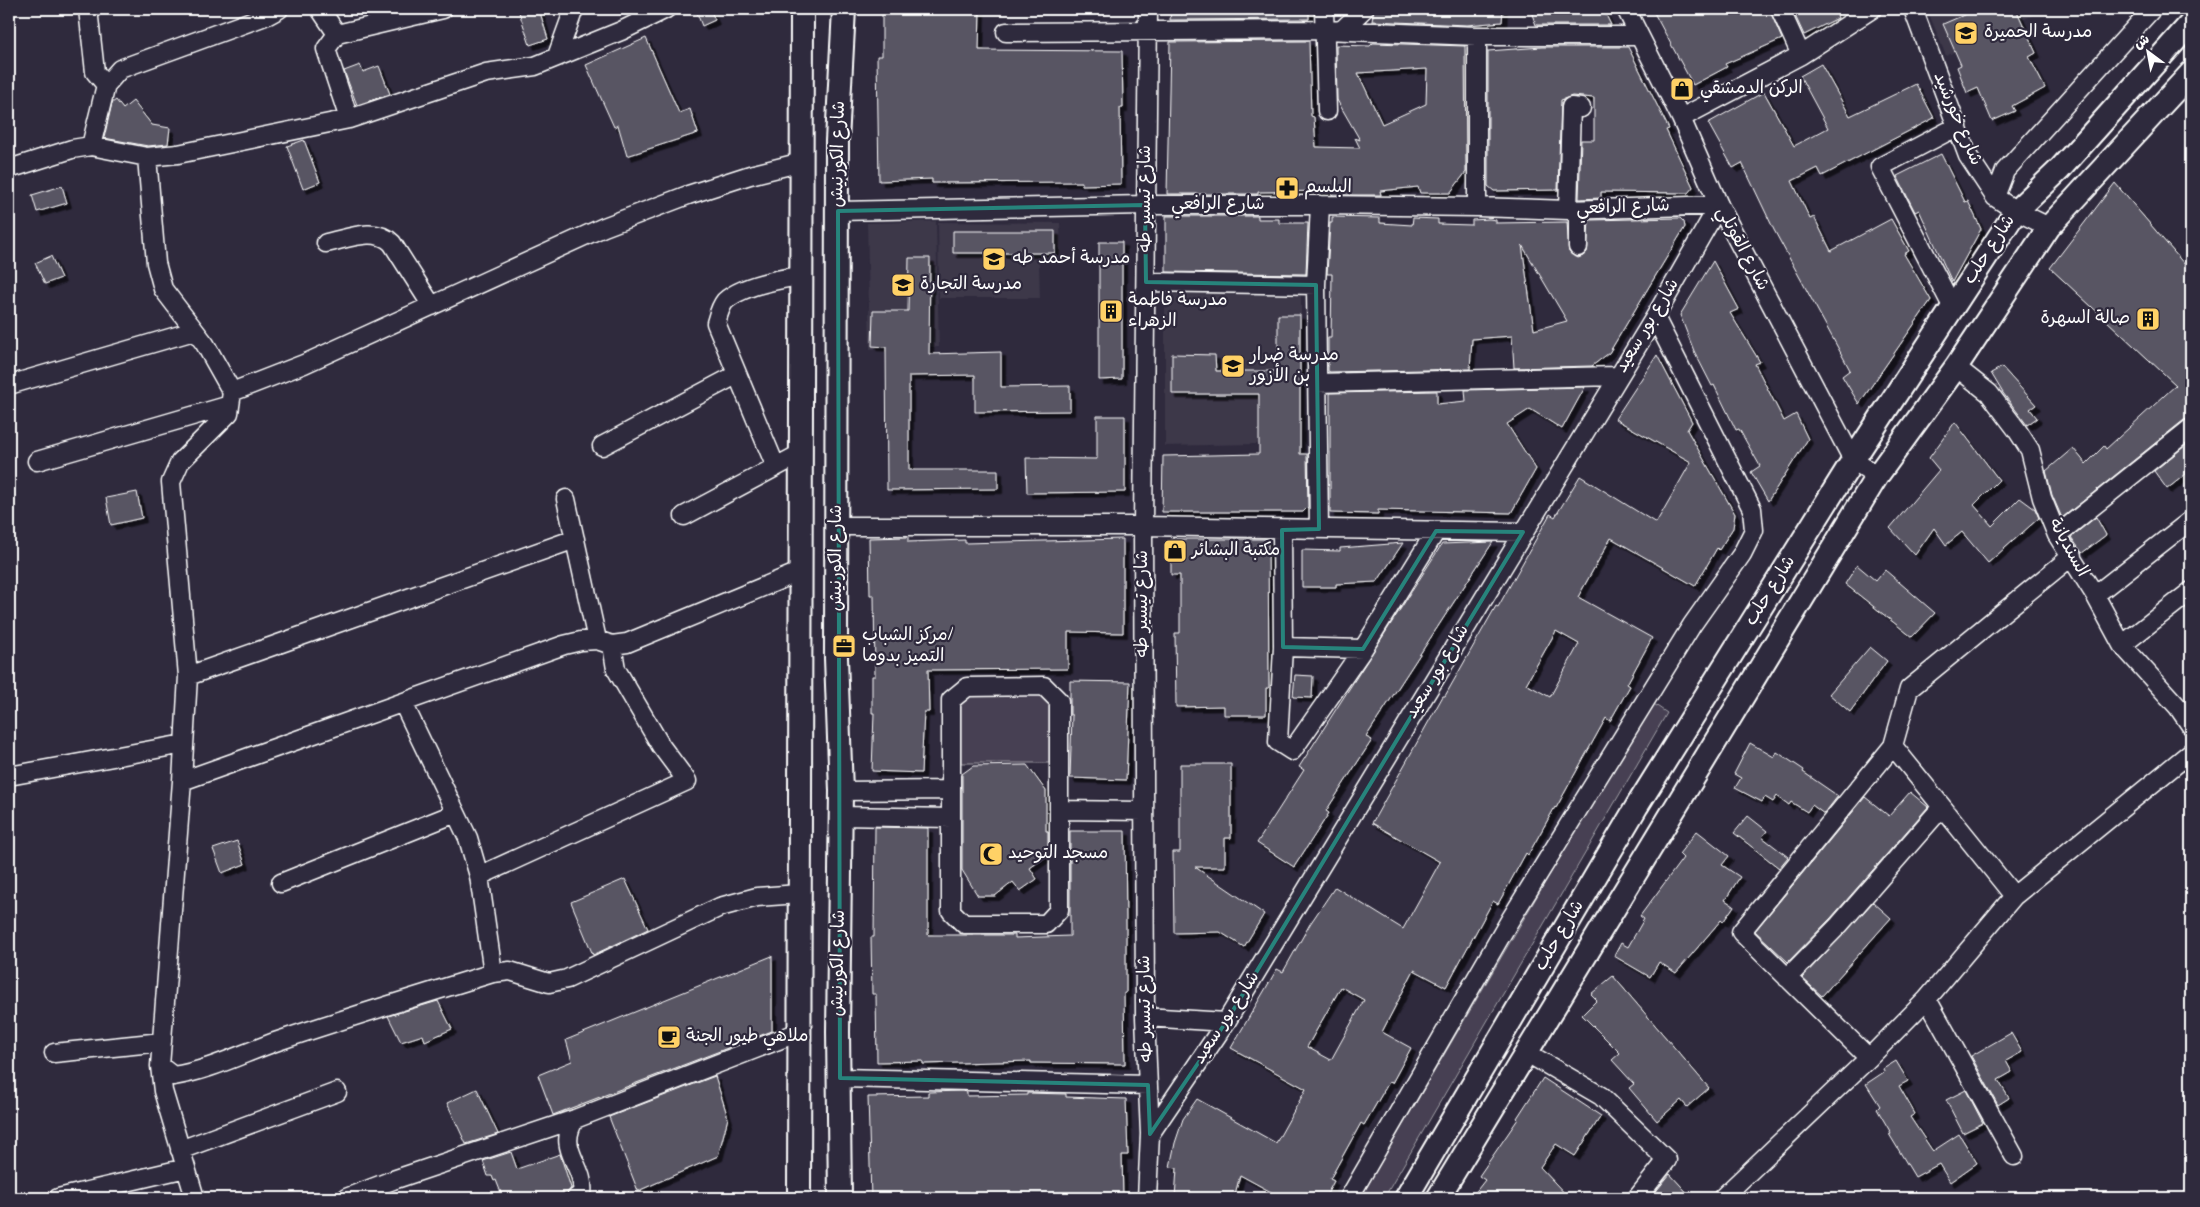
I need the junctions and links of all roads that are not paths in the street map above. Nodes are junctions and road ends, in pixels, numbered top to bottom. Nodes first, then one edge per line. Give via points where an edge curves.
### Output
1 (88, 9) edge
2 (279, 9) edge
3 (320, 9) edge
4 (443, 9) edge
5 (574, 9) edge
6 (666, 9) edge
7 (802, 9) edge
8 (844, 9) edge
9 (1148, 9) edge
10 (1324, 9) edge
11 (1364, 9) edge
12 (1626, 9) edge
13 (1780, 9) edge
14 (1872, 9) edge
15 (1913, 9) edge
16 (2152, 9) edge
17 (2191, 23) edge
18 (1333, 30) junction
19 (1148, 31) junction
20 (1006, 32) dead end
21 (337, 34) junction
22 (1477, 36) junction
23 (1639, 36) junction
24 (1801, 55) junction
25 (557, 56) junction
26 (2191, 73) edge
27 (106, 85) junction
28 (1581, 108) dead end
29 (1327, 111) dead end
30 (1681, 118) junction
31 (349, 119) junction
32 (1958, 126) junction
33 (91, 146) junction
34 (146, 158) junction
35 (802, 162) junction
36 (9, 169) edge
37 (1995, 197) junction
38 (1145, 205) junction
39 (1320, 205) junction
40 (1719, 205) junction
41 (1477, 207) junction
42 (1573, 210) junction
43 (838, 211) junction
44 (2016, 211) junction
45 (2049, 227) junction
46 (326, 243) dead end
47 (1578, 247) dead end
48 (800, 276) junction
49 (1146, 282) junction
50 (1316, 285) junction
51 (432, 306) junction
52 (1953, 308) junction
53 (1655, 317) junction
54 (194, 331) junction
55 (1956, 367) junction
56 (736, 375) junction
57 (1618, 376) junction
58 (1316, 383) junction
59 (9, 385) edge
60 (231, 398) junction
61 (2191, 428) edge
62 (602, 446) dead end
63 (800, 454) junction
64 (1853, 460) junction
65 (37, 461) dead end
66 (775, 465) junction
67 (1878, 476) junction
68 (566, 500) dead end
69 (684, 516) dead end
70 (2191, 520) edge
71 (837, 526) junction
72 (1142, 526) junction
73 (1320, 529) junction
74 (1282, 530) junction
75 (1436, 531) junction
76 (1524, 532) junction
77 (2057, 535) junction
78 (575, 539) junction
79 (2072, 556) junction
80 (799, 572) junction
81 (2191, 592) edge
82 (2095, 594) junction
83 (604, 643) junction
84 (2122, 645) junction
85 (1283, 647) junction
86 (1363, 649) junction
87 (188, 676) junction
88 (403, 703) junction
89 (2185, 703) edge
90 (2191, 726) edge
91 (184, 744) junction
92 (1893, 746) junction
93 (2191, 752) edge
94 (9, 776) edge
95 (182, 781) junction
96 (840, 790) junction
97 (951, 790) junction
98 (1942, 807) junction
99 (1059, 810) junction
100 (1143, 811) junction
101 (456, 813) junction
102 (840, 816) junction
103 (951, 818) junction
104 (479, 876) junction
105 (281, 883) dead end
106 (799, 894) junction
107 (2014, 896) junction
108 (493, 973) junction
109 (1787, 978) junction
110 (1927, 999) junction
111 (1145, 1017) junction
112 (1226, 1022) junction
113 (799, 1032) junction
114 (162, 1042) junction
115 (54, 1053) dead end
116 (1527, 1053) junction
117 (1869, 1058) junction
118 (160, 1066) junction
119 (840, 1078) junction
120 (1148, 1085) junction
121 (337, 1092) dead end
122 (575, 1120) junction
123 (1150, 1134) junction
124 (180, 1150) junction
125 (2014, 1156) dead end
126 (186, 1168) junction
127 (581, 1197) edge
128 (58, 1198) edge
129 (195, 1198) edge
130 (346, 1198) edge
131 (799, 1198) edge
132 (840, 1198) edge
133 (1147, 1198) edge
134 (1349, 1198) edge
135 (1406, 1198) edge
136 (1438, 1198) edge
137 (1637, 1198) edge
138 (1722, 1198) edge

1 - 27 street via 95,72
2 - 27 street via 120,69
3 - 21 street
4 - 21 street
5 - 25 street
6 - 25 street
7 - 35 main road, شارع الكورنيش
8 - 43 main road, شارع الكورنيش via 837,141
9 - 19 street, شارع تيسير طه
10 - 18 street
11 - 18 street
12 - 23 street, شارع القوتلي
13 - 24 street
14 - 24 street
15 - 32 street, شارع خورشيد
16 - 37 street via 2004,171
17 - 44 main road, شارع حلب via 2060,170
18 - 19 street
18 - 22 street
18 - 29 street
19 - 20 street
19 - 38 street, شارع تيسير طه
21 - 31 street via 326,49
22 - 23 street
22 - 41 street
23 - 30 street, شارع القوتلي
24 - 30 street
25 - 31 street via 535,66 486,73
26 - 45 main road, شارع حلب
27 - 33 street
28 - 42 street via 1571,107
30 - 40 street, شارع القوتلي
31 - 34 street
32 - 37 street, شارع خورشيد via 1968,156
32 - 52 street via 1880,167
33 - 34 street
33 - 36 street
34 - 54 street via 156,263 163,289
35 - 48 main road, شارع الكورنيش
35 - 51 street via 750,174 634,215
37 - 44 street, شارع خورشيد
38 - 39 street, شارع الرافعي
38 - 43 street, شارع الرافعي
38 - 49 street, شارع تيسير طه
39 - 41 street, شارع الرافعي
39 - 50 street
40 - 42 street, شارع الرافعي
40 - 53 street, شارع بور سعيد
40 - 64 street, شارع القوتلي
41 - 42 street, شارع الرافعي
42 - 47 street
43 - 71 main road, شارع الكورنيش
44 - 45 street, شارع خورشيد
44 - 52 main road, شارع حلب
45 - 55 main road, شارع حلب
46 - 51 street via 374,234 386,237
48 - 56 street via 767,281 725,302 716,323
48 - 63 main road, شارع الكورنيش
49 - 50 street
49 - 72 street, شارع تيسير طه
50 - 58 street
51 - 60 street
52 - 64 main road, شارع حلب
53 - 57 street, شارع بور سعيد
53 - 134 street via 1752,509 1754,530 1742,554 1692,624 1510,920
54 - 59 street
54 - 60 street via 205,344
55 - 67 main road, شارع حلب
55 - 77 street, السنديانة via 1989,393 2030,450 2042,498
56 - 62 street
56 - 66 street
57 - 58 street
57 - 76 street, شارع بور سعيد
58 - 73 street
60 - 65 street
60 - 87 street via 229,413 180,462 171,482
61 - 77 street
63 - 66 street
63 - 80 main road, شارع الكورنيش
64 - 67 street, شارع القوتلي
64 - 135 main road, شارع حلب via 1637,806
66 - 69 street
67 - 116 main road, شارع حلب
68 - 78 street
70 - 82 street
71 - 72 street
71 - 96 main road, شارع الكورنيش
72 - 74 street
72 - 100 street, شارع تيسير طه
73 - 74 street
73 - 75 street
74 - 85 street
75 - 76 street
75 - 86 street
76 - 112 street, شارع بور سعيد
77 - 79 street, السنديانة
78 - 83 street
78 - 87 street
79 - 82 street, السنديانة
79 - 92 street via 1909,689
80 - 83 street via 627,643
80 - 106 main road, شارع الكورنيش
81 - 84 street
82 - 84 street, السنديانة
83 - 88 street via 581,641 564,646
83 - 104 street via 661,746 687,781
84 - 89 street, السنديانة
85 - 86 street
85 - 86 street via 1278,742 1292,752
87 - 91 street
88 - 95 street
88 - 101 street
89 - 90 street, السنديانة
91 - 94 street
91 - 95 street
92 - 98 street
92 - 109 street via 1741,932
93 - 107 street
95 - 114 street
96 - 97 street
96 - 102 main road, شارع الكورنيش
97 - 99 street via 951,700 967,687 1044,686 1058,701
97 - 103 street
98 - 107 street
98 - 109 street via 1839,925
99 - 100 street
99 - 103 street via 1059,910 1046,924 964,924 951,911
100 - 111 street, شارع تيسير طه
101 - 104 street via 468,838
101 - 105 street
102 - 103 street
102 - 119 main road, شارع الكورنيش
104 - 108 street
106 - 108 street via 757,897 720,907 567,979 549,983 510,971
106 - 113 main road, شارع الكورنيش
107 - 110 street
108 - 118 street via 243,1052 193,1074 173,1076
109 - 117 street
110 - 117 street
110 - 125 street
111 - 112 street
111 - 120 street, شارع تيسير طه
112 - 123 street, شارع بور سعيد
113 - 122 street
113 - 131 main road, شارع الكورنيش
114 - 115 street
114 - 118 street
116 - 136 main road, شارع حلب
116 - 137 street via 1601,1096 1666,1160
117 - 138 street
118 - 124 street via 163,1091
119 - 120 street
119 - 132 main road, شارع الكورنيش
120 - 123 street, شارع تيسير طه
121 - 124 street
122 - 127 street via 567,1140 583,1185
122 - 130 street
123 - 133 street, شارع تيسير طه
124 - 126 street
126 - 128 street
126 - 129 street

